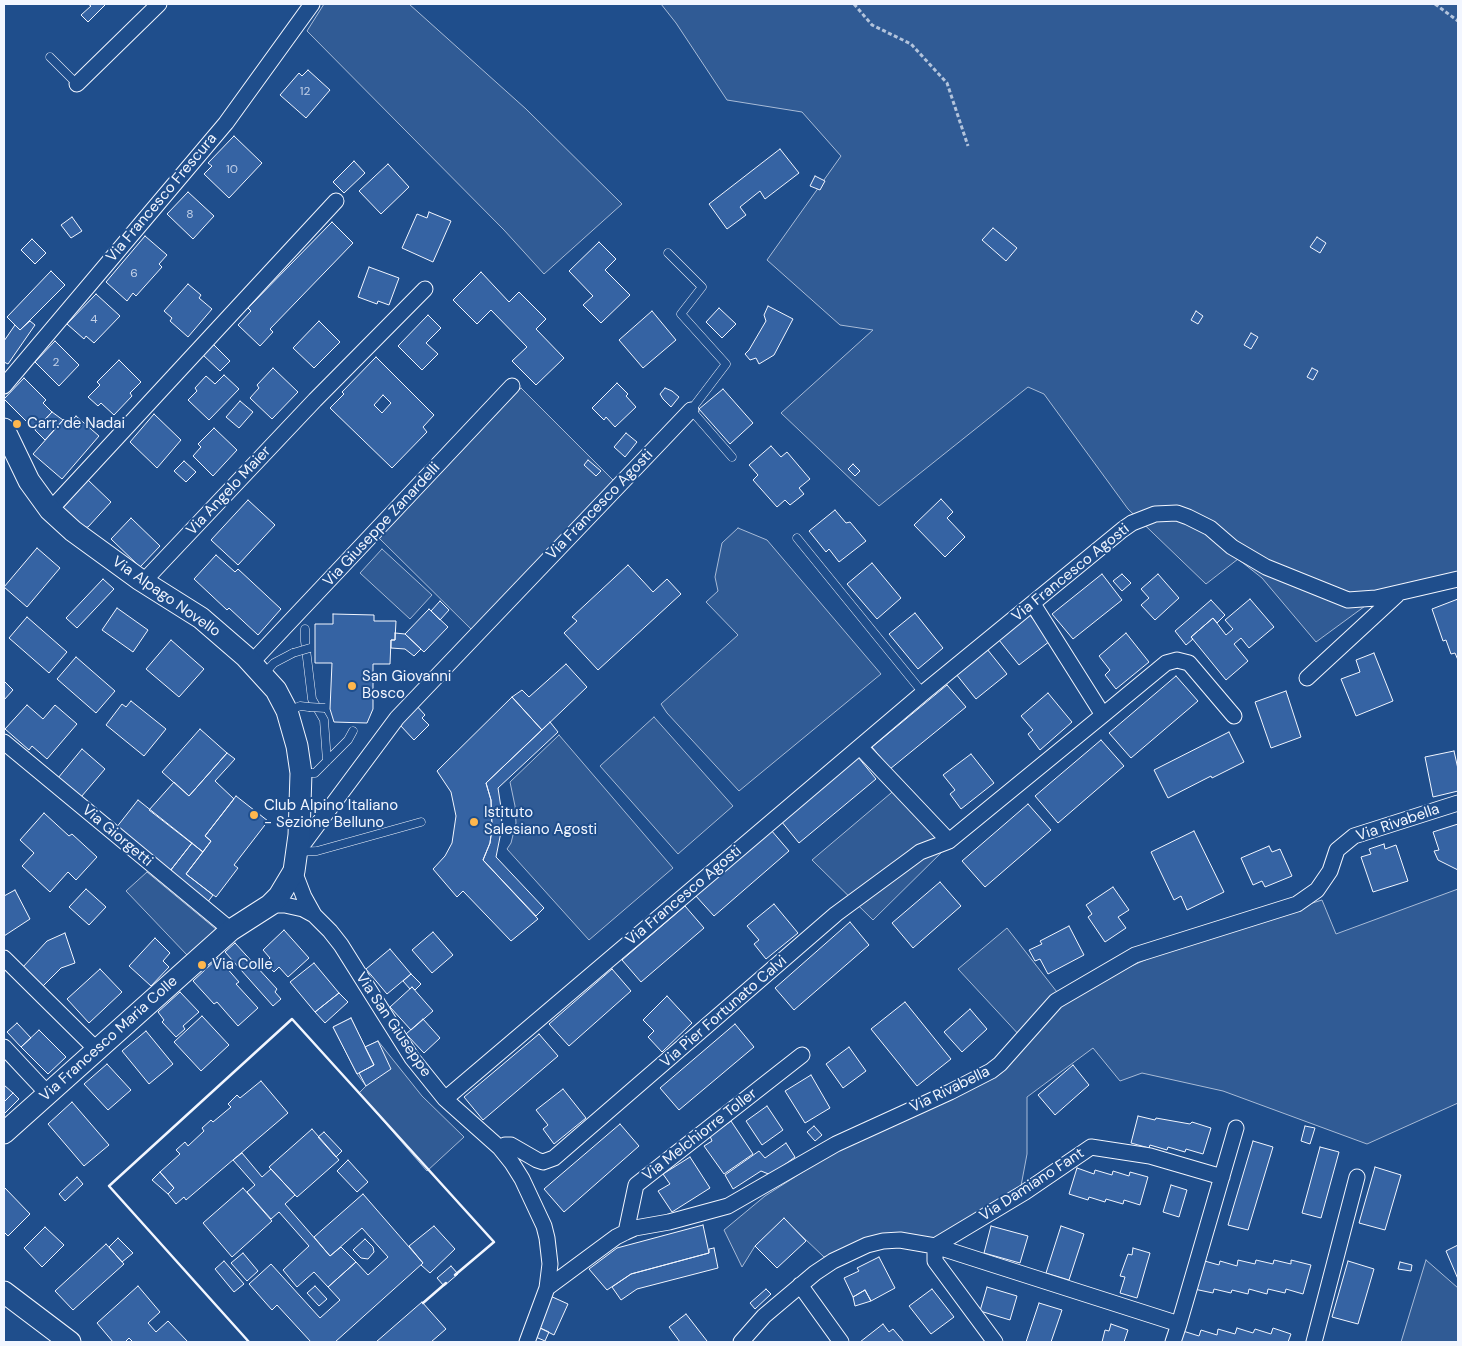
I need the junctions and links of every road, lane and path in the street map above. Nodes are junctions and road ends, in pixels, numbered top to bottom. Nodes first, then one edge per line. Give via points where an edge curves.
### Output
1 (159, 4) edge
2 (312, 4) edge
3 (854, 4) edge
4 (1435, 4) edge
5 (1458, 22) edge
6 (50, 57) dead end
7 (77, 84) joint
8 (968, 146) dead end
9 (336, 201) dead end
10 (668, 253) dead end
11 (424, 289) dead end
12 (4, 386) edge
13 (512, 386) dead end
14 (691, 410) junction
15 (4, 429) edge
16 (732, 457) dead end
17 (50, 510) junction
18 (797, 538) dead end
19 (1458, 579) edge
20 (143, 582) junction
21 (1398, 594) junction
22 (1033, 604) junction
23 (305, 629) dead end
24 (312, 648) dead end
25 (263, 676) junction
26 (1307, 678) dead end
27 (923, 693) junction
28 (328, 709) dead end
29 (287, 711) junction
30 (1103, 715) junction
31 (1234, 716) dead end
32 (353, 732) dead end
33 (4, 742) edge
34 (860, 747) junction
35 (327, 761) junction
36 (301, 773) junction
37 (1458, 803) edge
38 (421, 822) dead end
39 (949, 841) junction
40 (292, 870) junction
41 (270, 904) junction
42 (314, 915) junction
43 (231, 930) junction
44 (4, 958) edge
45 (4, 1047) edge
46 (97, 1050) junction
47 (802, 1055) dead end
48 (48, 1094) junction
49 (444, 1099) junction
50 (1236, 1128) dead end
51 (4, 1133) edge
52 (500, 1148) junction
53 (1222, 1176) junction
54 (1357, 1177) dead end
55 (626, 1232) junction
56 (935, 1246) junction
57 (800, 1285) junction
58 (548, 1288) junction
59 (4, 1292) edge
60 (1179, 1324) junction
61 (70, 1342) edge
62 (527, 1342) edge
63 (741, 1342) edge
64 (841, 1342) edge
65 (995, 1342) edge
66 (1173, 1342) edge
67 (1314, 1342) edge

1 - 7 street
2 - 12 street, Via Francesco Frescura via 226,123
3 - 8 path via 872,26 911,44 947,83
4 - 5 path
6 - 7 lane
9 - 17 street
10 - 14 lane via 702,287 681,314 726,364
11 - 20 street, Via Angelo Maier
13 - 25 street, Via Giuseppe Zanardelli
14 - 16 lane
14 - 40 street, Via Francesco Agosti via 396,718
15 - 17 street, Via Alpago Novello via 29,481
17 - 20 street, Via Alpago Novello via 73,531
18 - 27 lane
19 - 21 street, Via Francesco Agosti
20 - 25 street, Via Alpago Novello via 201,618
21 - 22 street, Via Francesco Agosti via 1348,600 1266,567 1232,547 1200,522 1177,513 1166,513 1143,518 1122,530
21 - 26 street
22 - 27 street, Via Francesco Agosti
22 - 30 street
23 - 35 lane via 312,699 324,720
24 - 25 lane, bridge via 292,653 274,663
25 - 29 street
27 - 34 street, Via Francesco Agosti
28 - 29 lane, bridge via 300,706
29 - 36 street
30 - 31 street, Via Pier Fortunato Calvi via 1166,663 1177,660 1189,663
30 - 39 street, Via Pier Fortunato Calvi
32 - 35 lane
33 - 43 street, Via Giorgetti
34 - 39 street
34 - 49 street, Via Francesco Agosti
35 - 36 lane via 315,773
36 - 40 street via 300,815
37 - 55 street, Via Rivabella via 1354,836 1337,850 1330,871 1317,890 1297,904 1135,955 1049,1007 991,1071 836,1144 728,1206
38 - 40 lane via 317,851
39 - 52 street, Via Pier Fortunato Calvi via 920,852 836,914 554,1158 543,1162 511,1145
40 - 41 street, Via Francesco Maria Colle
40 - 42 street, Via San Giuseppe
41 - 42 street, Via San Giuseppe via 294,906
41 - 43 street, Via Francesco Maria Colle
42 - 49 street, Via San Giuseppe via 341,945 410,1056
43 - 46 street, Via Francesco Maria Colle
44 - 46 street
45 - 48 street
46 - 48 street, Via Francesco Maria Colle
47 - 55 street, Via Melchiorre Toller via 636,1186
48 - 51 street, Via Francesco Maria Colle
49 - 52 street, Via San Giuseppe
50 - 53 street
52 - 58 street, Via San Giuseppe via 522,1179 544,1226 550,1252
53 - 56 street, Via Damiano Fant via 1150,1156 1091,1147 1025,1192
53 - 60 street
54 - 67 street
55 - 58 street, Via Rivabella
56 - 57 street via 900,1240 867,1245 833,1261
56 - 60 street
56 - 65 street via 935,1261
57 - 63 street via 764,1316
57 - 64 street
58 - 62 street, Via San Giuseppe
59 - 61 street
60 - 66 street

